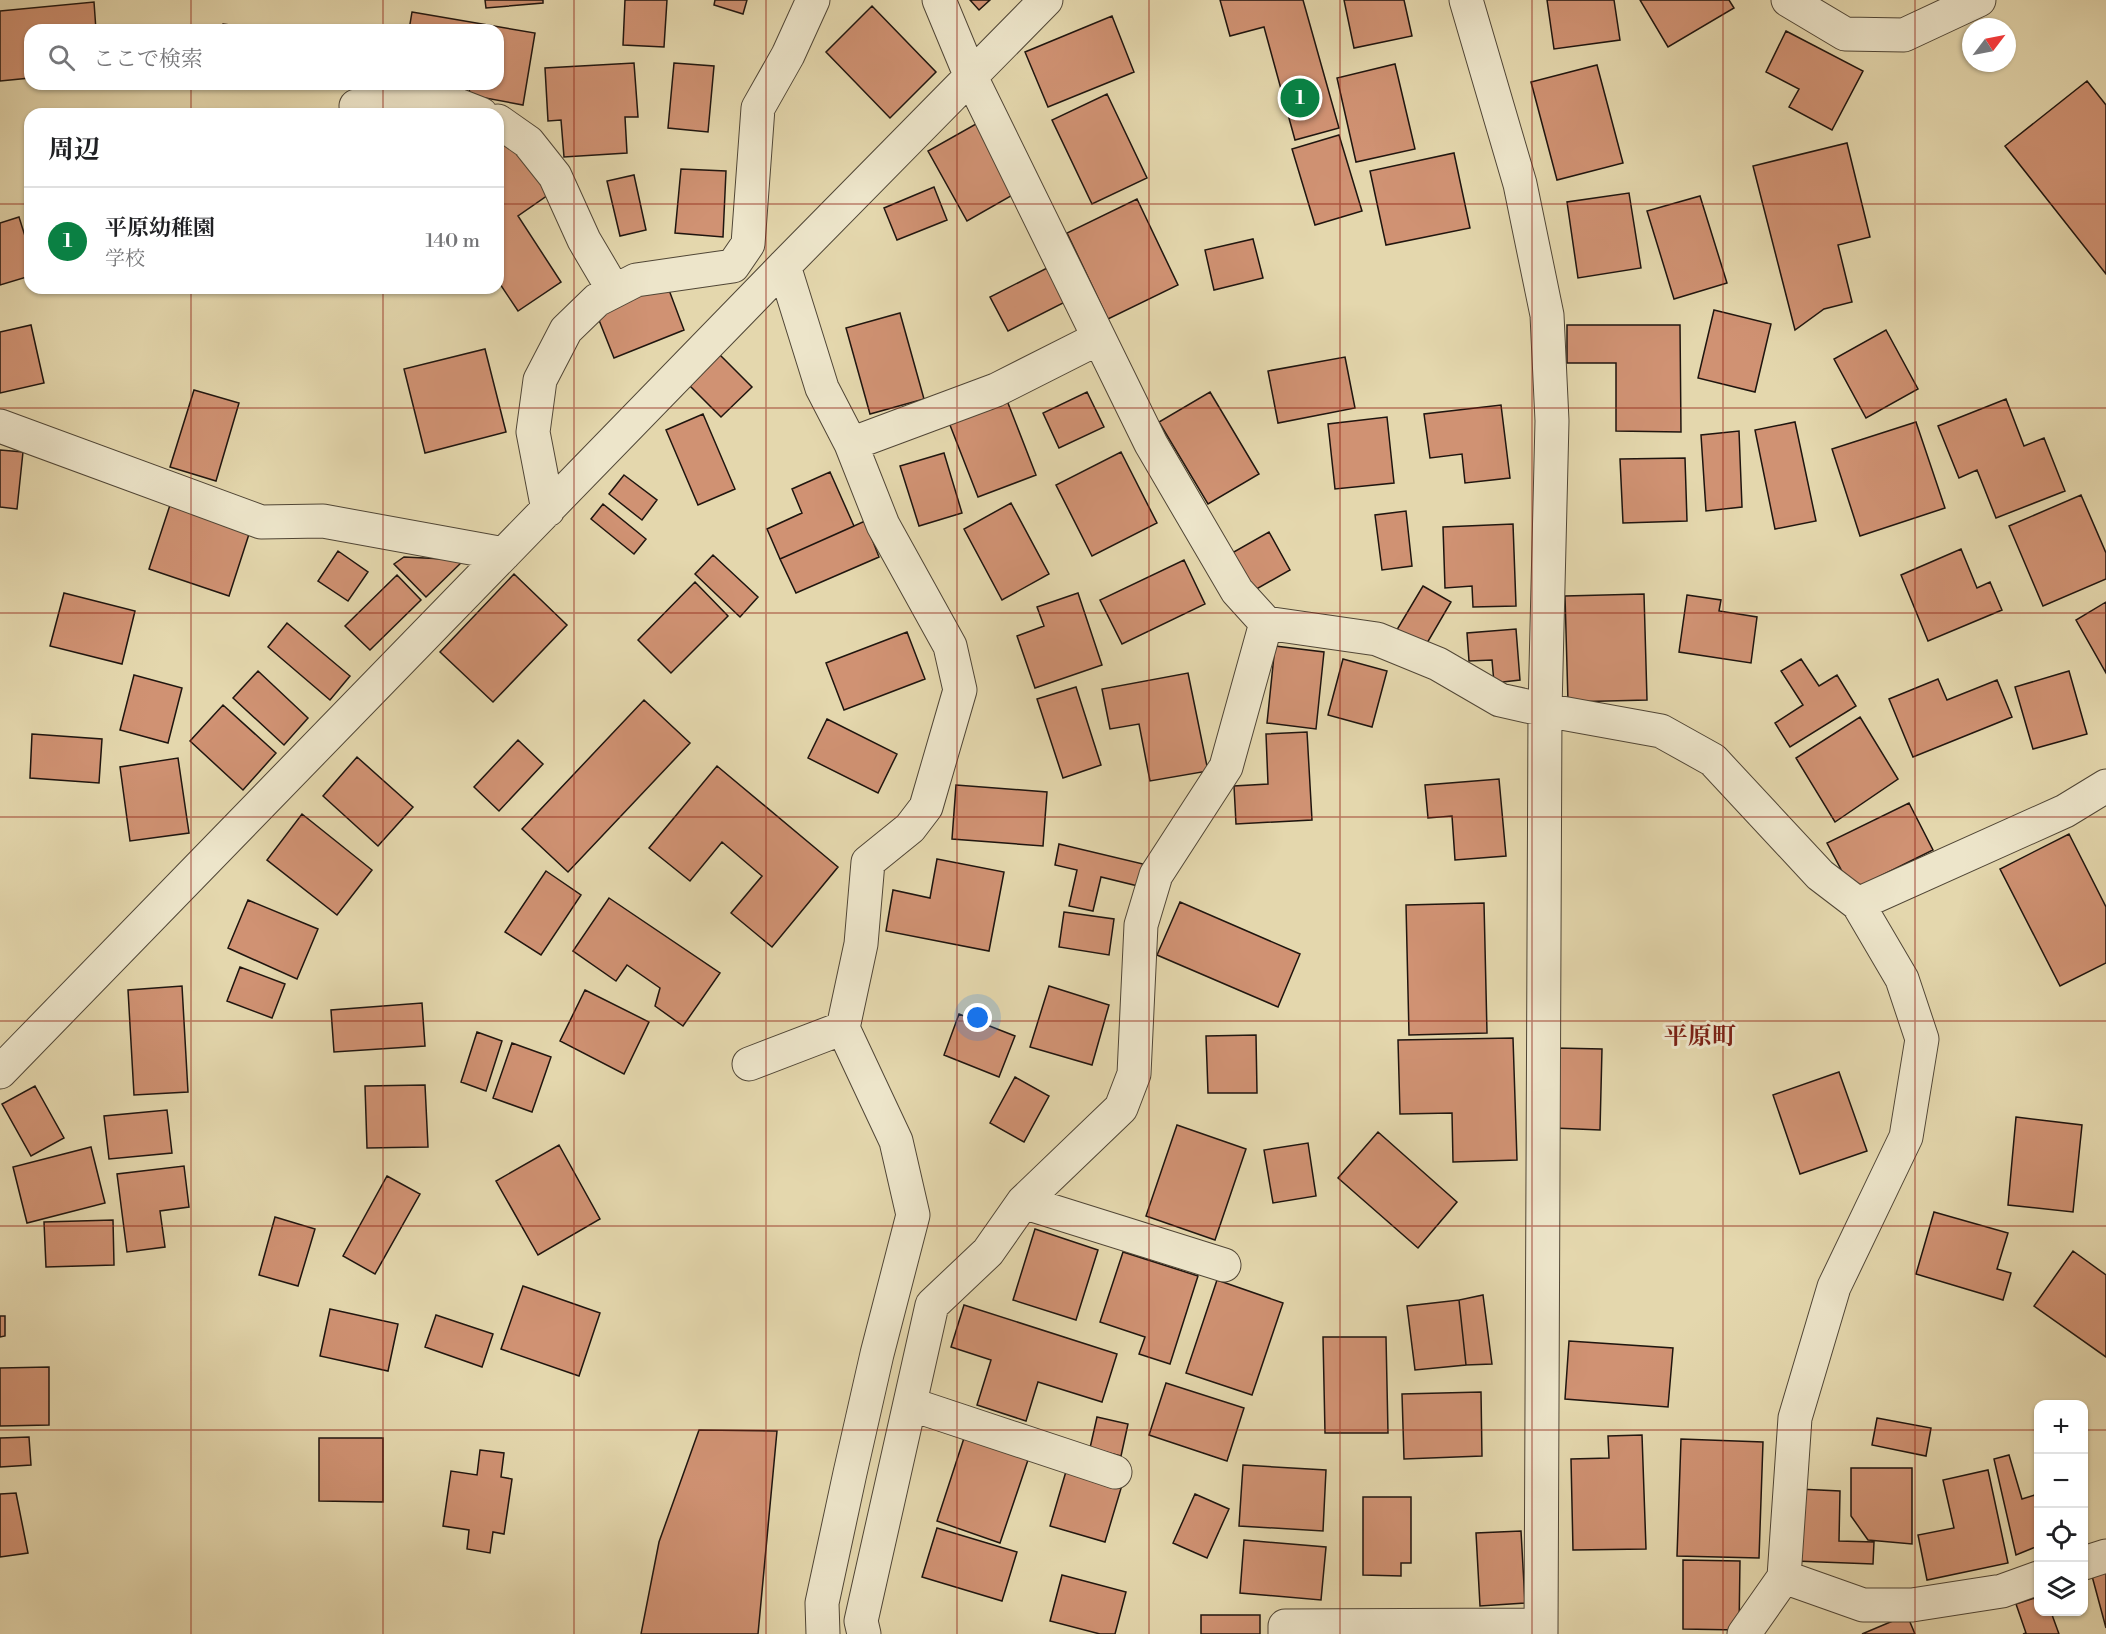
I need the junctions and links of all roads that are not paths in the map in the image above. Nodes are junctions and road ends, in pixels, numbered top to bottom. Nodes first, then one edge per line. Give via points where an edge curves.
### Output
1 (813, 0) edge
2 (939, 0) edge
3 (1046, 0) edge
4 (1466, 0) edge
5 (1788, 0) edge
6 (1979, 0) edge
7 (971, 77) junction
8 (356, 106) dead end
9 (466, 108) edge
10 (504, 125) edge
11 (784, 266) junction
12 (614, 291) junction
13 (1100, 338) junction
14 (0, 426) edge
15 (851, 444) junction
16 (548, 510) junction
17 (504, 554) junction
18 (1266, 623) junction
19 (1545, 710) junction
20 (2106, 786) edge
21 (1858, 904) junction
22 (843, 1028) junction
23 (749, 1064) dead end
24 (0, 1072) edge
25 (1023, 1202) junction
26 (1224, 1265) dead end
27 (910, 1404) junction
28 (1115, 1472) dead end
29 (2106, 1556) edge
30 (2087, 1562) edge
31 (1784, 1577) junction
32 (2034, 1579) edge
33 (1541, 1629) edge
34 (823, 1634) edge
35 (864, 1634) edge
36 (1285, 1634) edge
37 (1744, 1634) edge

1 - 12 street via 759,108 748,243 733,266 636,280
2 - 7 street
3 - 7 street
4 - 19 street via 1520,184 1547,315 1552,420
5 - 6 street via 1845,34 1904,34
7 - 11 street
7 - 13 street
8 - 9 street via 410,97
10 - 12 street via 528,142 555,176 584,240
11 - 15 street via 822,388
11 - 16 street
12 - 16 street via 597,300 566,330 540,380 533,432
13 - 15 street via 996,390
13 - 18 street via 1151,444 1237,591
14 - 17 street via 261,522 324,521
15 - 22 street via 884,525 950,646 960,690 926,807 910,828 868,862 861,944
16 - 17 street
17 - 24 street
18 - 19 street via 1377,639 1438,664 1500,700
18 - 25 street via 1226,767 1156,875 1142,925 1134,1074 1121,1108
19 - 21 street via 1661,730 1713,760 1820,875
19 - 33 street
20 - 21 street via 2065,811
21 - 31 street via 1902,979 1922,1039 1906,1137 1834,1287 1795,1418
22 - 23 street
22 - 34 street via 896,1141 913,1215 877,1354 822,1603
25 - 26 street
25 - 27 street via 988,1252 932,1305
27 - 28 street
27 - 35 street via 861,1621
29 - 30 street
31 - 32 street via 1863,1605 1912,1605 2002,1591
31 - 37 street
33 - 36 street via 1285,1626

